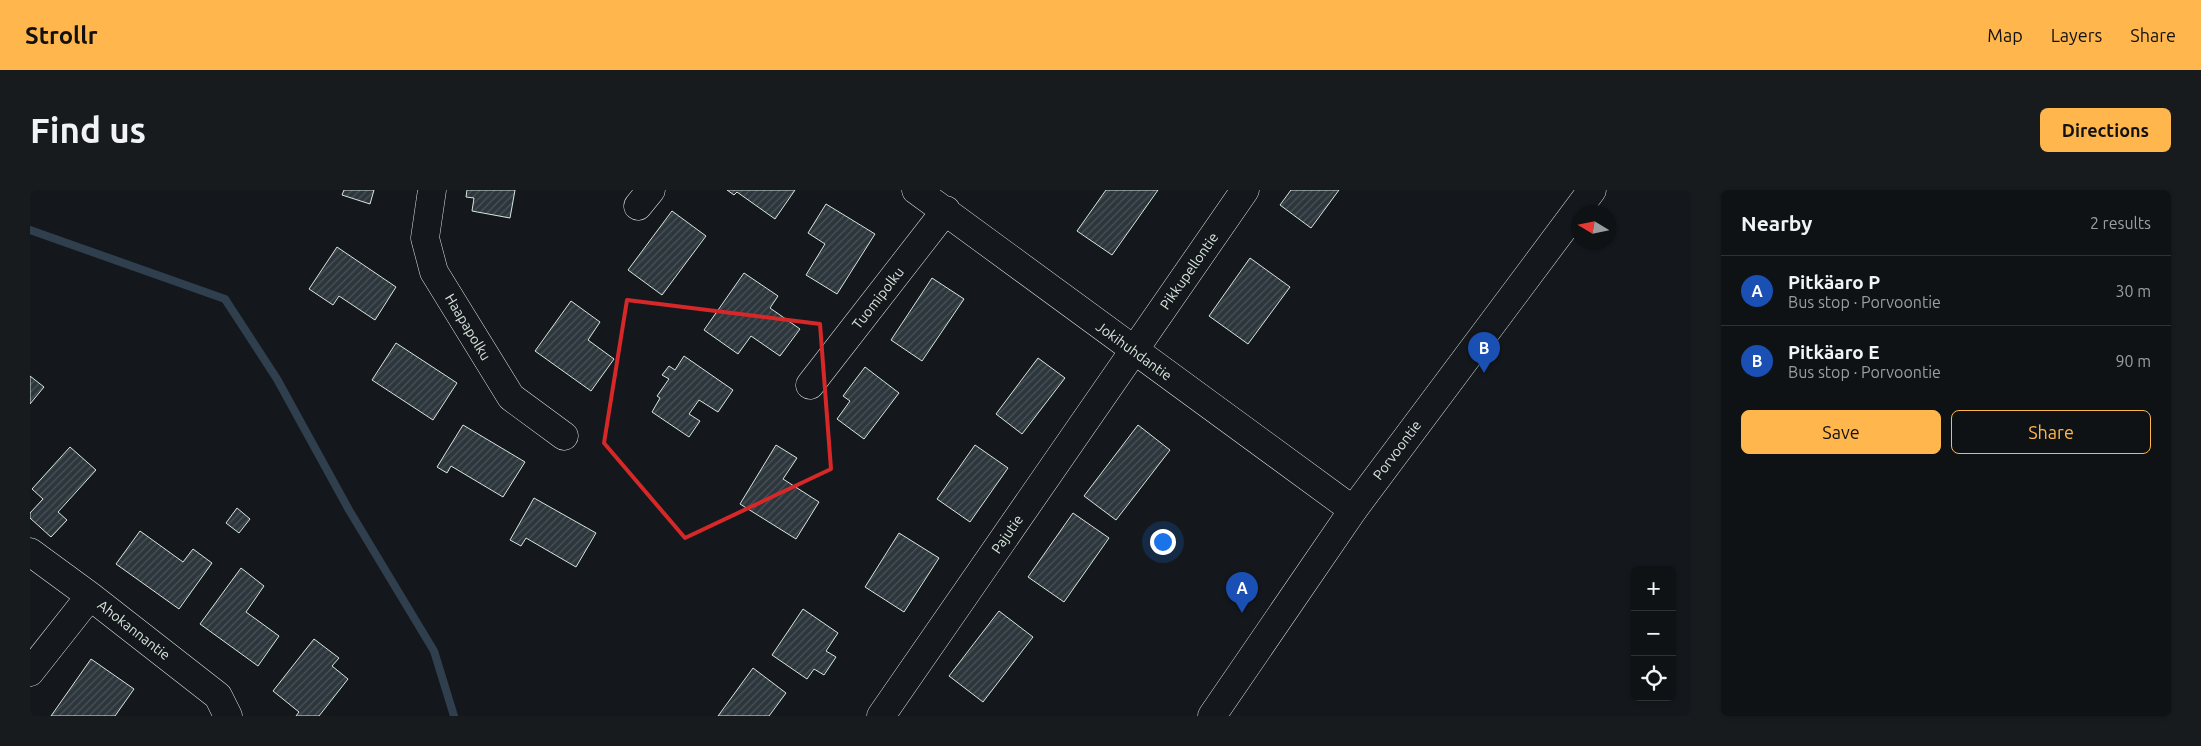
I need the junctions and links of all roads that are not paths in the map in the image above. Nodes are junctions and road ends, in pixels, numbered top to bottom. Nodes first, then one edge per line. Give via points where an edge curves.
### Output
1 (432, 190) edge
2 (916, 190) edge
3 (1245, 190) edge
4 (1592, 190) edge
5 (946, 210) junction
6 (1134, 351) junction
7 (810, 385) dead end
8 (564, 436) dead end
9 (1352, 510) junction
10 (30, 552) edge
11 (90, 596) junction
12 (30, 672) edge
13 (228, 716) edge
14 (881, 716) edge
15 (1212, 716) edge

1 - 8 street, Haapapolku via 425,238 434,272 510,397
2 - 5 street, Jokihuhdantie
3 - 6 street, Pikkupellontie
4 - 9 street, Porvoontie
5 - 6 street, Jokihuhdantie
5 - 7 street, Tuomipolku
6 - 9 street, Jokihuhdantie
6 - 14 street, Pajutie
9 - 15 street, Porvoontie
10 - 11 street, Ahokannantie
11 - 12 street
11 - 13 street, Ahokannantie via 218,696

